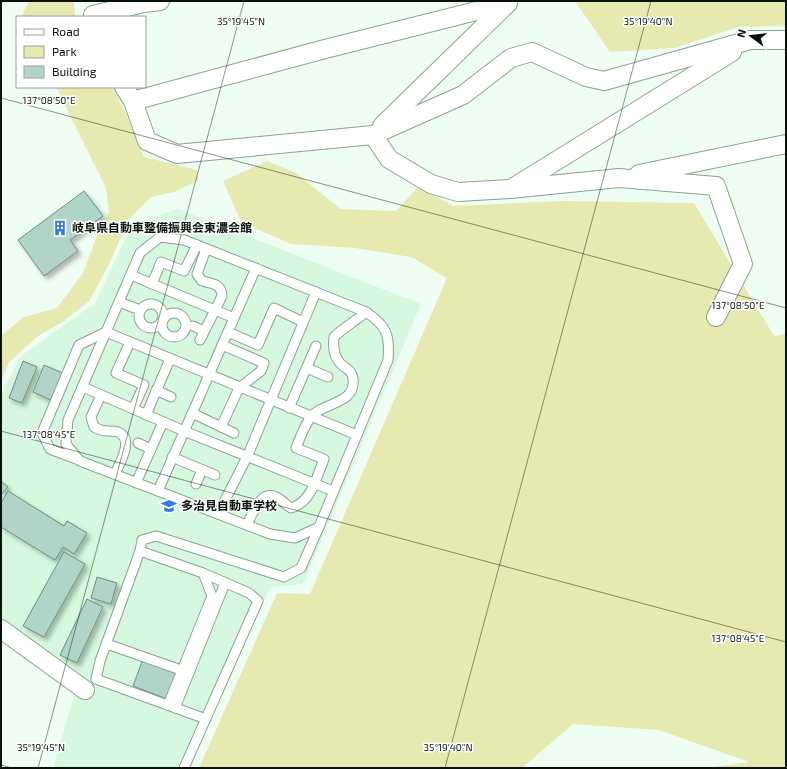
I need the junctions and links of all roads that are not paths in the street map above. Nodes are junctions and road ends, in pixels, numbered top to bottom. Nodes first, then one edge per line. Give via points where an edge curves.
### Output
1 (160, 1) edge
2 (509, 2) edge
3 (95, 11) edge
4 (750, 40) junction
5 (786, 40) edge
6 (129, 94) edge
7 (373, 134) junction
8 (786, 144) edge
9 (619, 178) junction
10 (510, 189) junction
11 (197, 245) junction
12 (206, 249) junction
13 (256, 268) junction
14 (131, 275) junction
15 (152, 284) junction
16 (164, 288) junction
17 (316, 292) junction
18 (186, 298) junction
19 (119, 302) junction
20 (156, 304) junction
21 (140, 310) junction
22 (214, 310) junction
23 (366, 312) junction
24 (178, 314) junction
25 (716, 317) dead end
26 (234, 318) junction
27 (163, 320) junction
28 (303, 322) junction
29 (193, 326) dead end
30 (204, 331) junction
31 (106, 332) junction
32 (228, 332) junction
33 (200, 340) dead end
34 (130, 342) junction
35 (222, 346) junction
36 (316, 346) dead end
37 (170, 359) junction
38 (306, 368) junction
39 (208, 376) junction
40 (328, 377) dead end
41 (83, 387) junction
42 (239, 388) junction
43 (156, 390) junction
44 (101, 395) junction
45 (171, 397) dead end
46 (271, 401) junction
47 (289, 408) junction
48 (133, 409) junction
49 (192, 413) junction
50 (146, 415) junction
51 (311, 417) junction
52 (163, 422) junction
53 (221, 427) junction
54 (184, 431) junction
55 (234, 433) dead end
56 (357, 436) junction
57 (138, 443) dead end
58 (151, 449) junction
59 (172, 457) junction
60 (247, 457) junction
61 (80, 461) junction
62 (202, 470) junction
63 (115, 474) junction
64 (215, 475) dead end
65 (136, 483) junction
66 (196, 484) dead end
67 (314, 484) junction
68 (158, 491) junction
69 (333, 491) junction
70 (218, 514) junction
71 (247, 526) junction
72 (319, 527) junction
73 (140, 551) junction
74 (203, 573) junction
75 (225, 583) junction
76 (1, 629) edge
77 (107, 644) junction
78 (181, 670) junction
79 (84, 690) dead end
80 (172, 707) junction
81 (206, 719) junction
82 (184, 768) edge

1 - 3 street
2 - 6 street via 295,57
2 - 7 street
4 - 5 street
4 - 7 street via 604,81 586,77 532,52 511,58 462,95
4 - 10 street
6 - 7 street via 147,141 177,154
7 - 10 street via 389,158 431,184 458,192
8 - 9 street
9 - 10 street
9 - 25 street via 716,186 742,264
11 - 12 lane
11 - 14 lane via 160,236 140,253
11 - 15 lane via 184,271 161,262
12 - 13 lane
12 - 22 lane via 197,274 202,281 217,284 221,288 222,296
13 - 17 lane
13 - 26 lane
14 - 15 lane
14 - 19 lane
15 - 16 lane
16 - 18 lane
16 - 20 lane
17 - 23 lane
17 - 28 lane
18 - 22 lane
18 - 24 lane
19 - 21 lane
19 - 31 lane
20 - 21 lane via 146,304
20 - 27 lane via 163,312
21 - 27 lane via 140,322 146,327 154,328
22 - 26 lane
22 - 30 lane
23 - 51 lane via 334,337 333,351 340,363 350,370 353,380 350,393 337,404 322,407
23 - 56 lane via 380,322 390,342 388,360
24 - 27 lane via 168,315
24 - 27 lane via 186,325 183,333 177,337 169,336 163,331
26 - 32 lane
28 - 32 lane via 274,308 258,345
28 - 46 lane
29 - 30 lane
30 - 33 lane
31 - 34 lane
31 - 41 lane
31 - 61 lane via 78,345 42,433 50,449
32 - 35 lane
34 - 37 lane
34 - 48 lane via 116,373 144,385
35 - 39 lane
35 - 42 lane via 264,363 261,371
36 - 38 lane
37 - 39 lane
37 - 43 lane
38 - 40 lane
38 - 47 lane
39 - 42 lane
39 - 49 lane
41 - 44 lane
41 - 61 lane via 68,420 66,444
42 - 46 lane
42 - 53 lane
43 - 45 lane
43 - 50 lane
44 - 48 lane
44 - 63 lane via 91,417 94,427 102,432 120,433 125,439 125,450
46 - 47 lane
46 - 60 lane
47 - 51 lane
48 - 50 lane
49 - 53 lane
49 - 54 lane
50 - 52 lane
51 - 56 lane
51 - 67 lane via 296,448 324,459
52 - 54 lane
52 - 58 lane
53 - 55 lane
54 - 59 lane
54 - 60 lane
56 - 69 lane
57 - 58 lane
58 - 65 lane
59 - 62 lane
59 - 68 lane
60 - 67 lane
60 - 70 lane
61 - 63 lane
62 - 64 lane
62 - 66 lane
63 - 65 lane
65 - 68 lane
67 - 69 lane
67 - 71 lane via 301,506 291,508 278,497 268,496 256,504
68 - 70 lane
69 - 72 lane
70 - 71 lane
71 - 72 lane via 270,534 295,538
72 - 73 lane via 300,568 284,577 156,536 142,540
73 - 74 lane
73 - 77 lane
74 - 75 lane
74 - 78 lane via 212,596
75 - 80 lane
75 - 81 lane via 249,593 258,601
76 - 79 street
77 - 78 lane
77 - 80 lane via 96,679
78 - 80 lane
80 - 81 lane
81 - 82 lane

